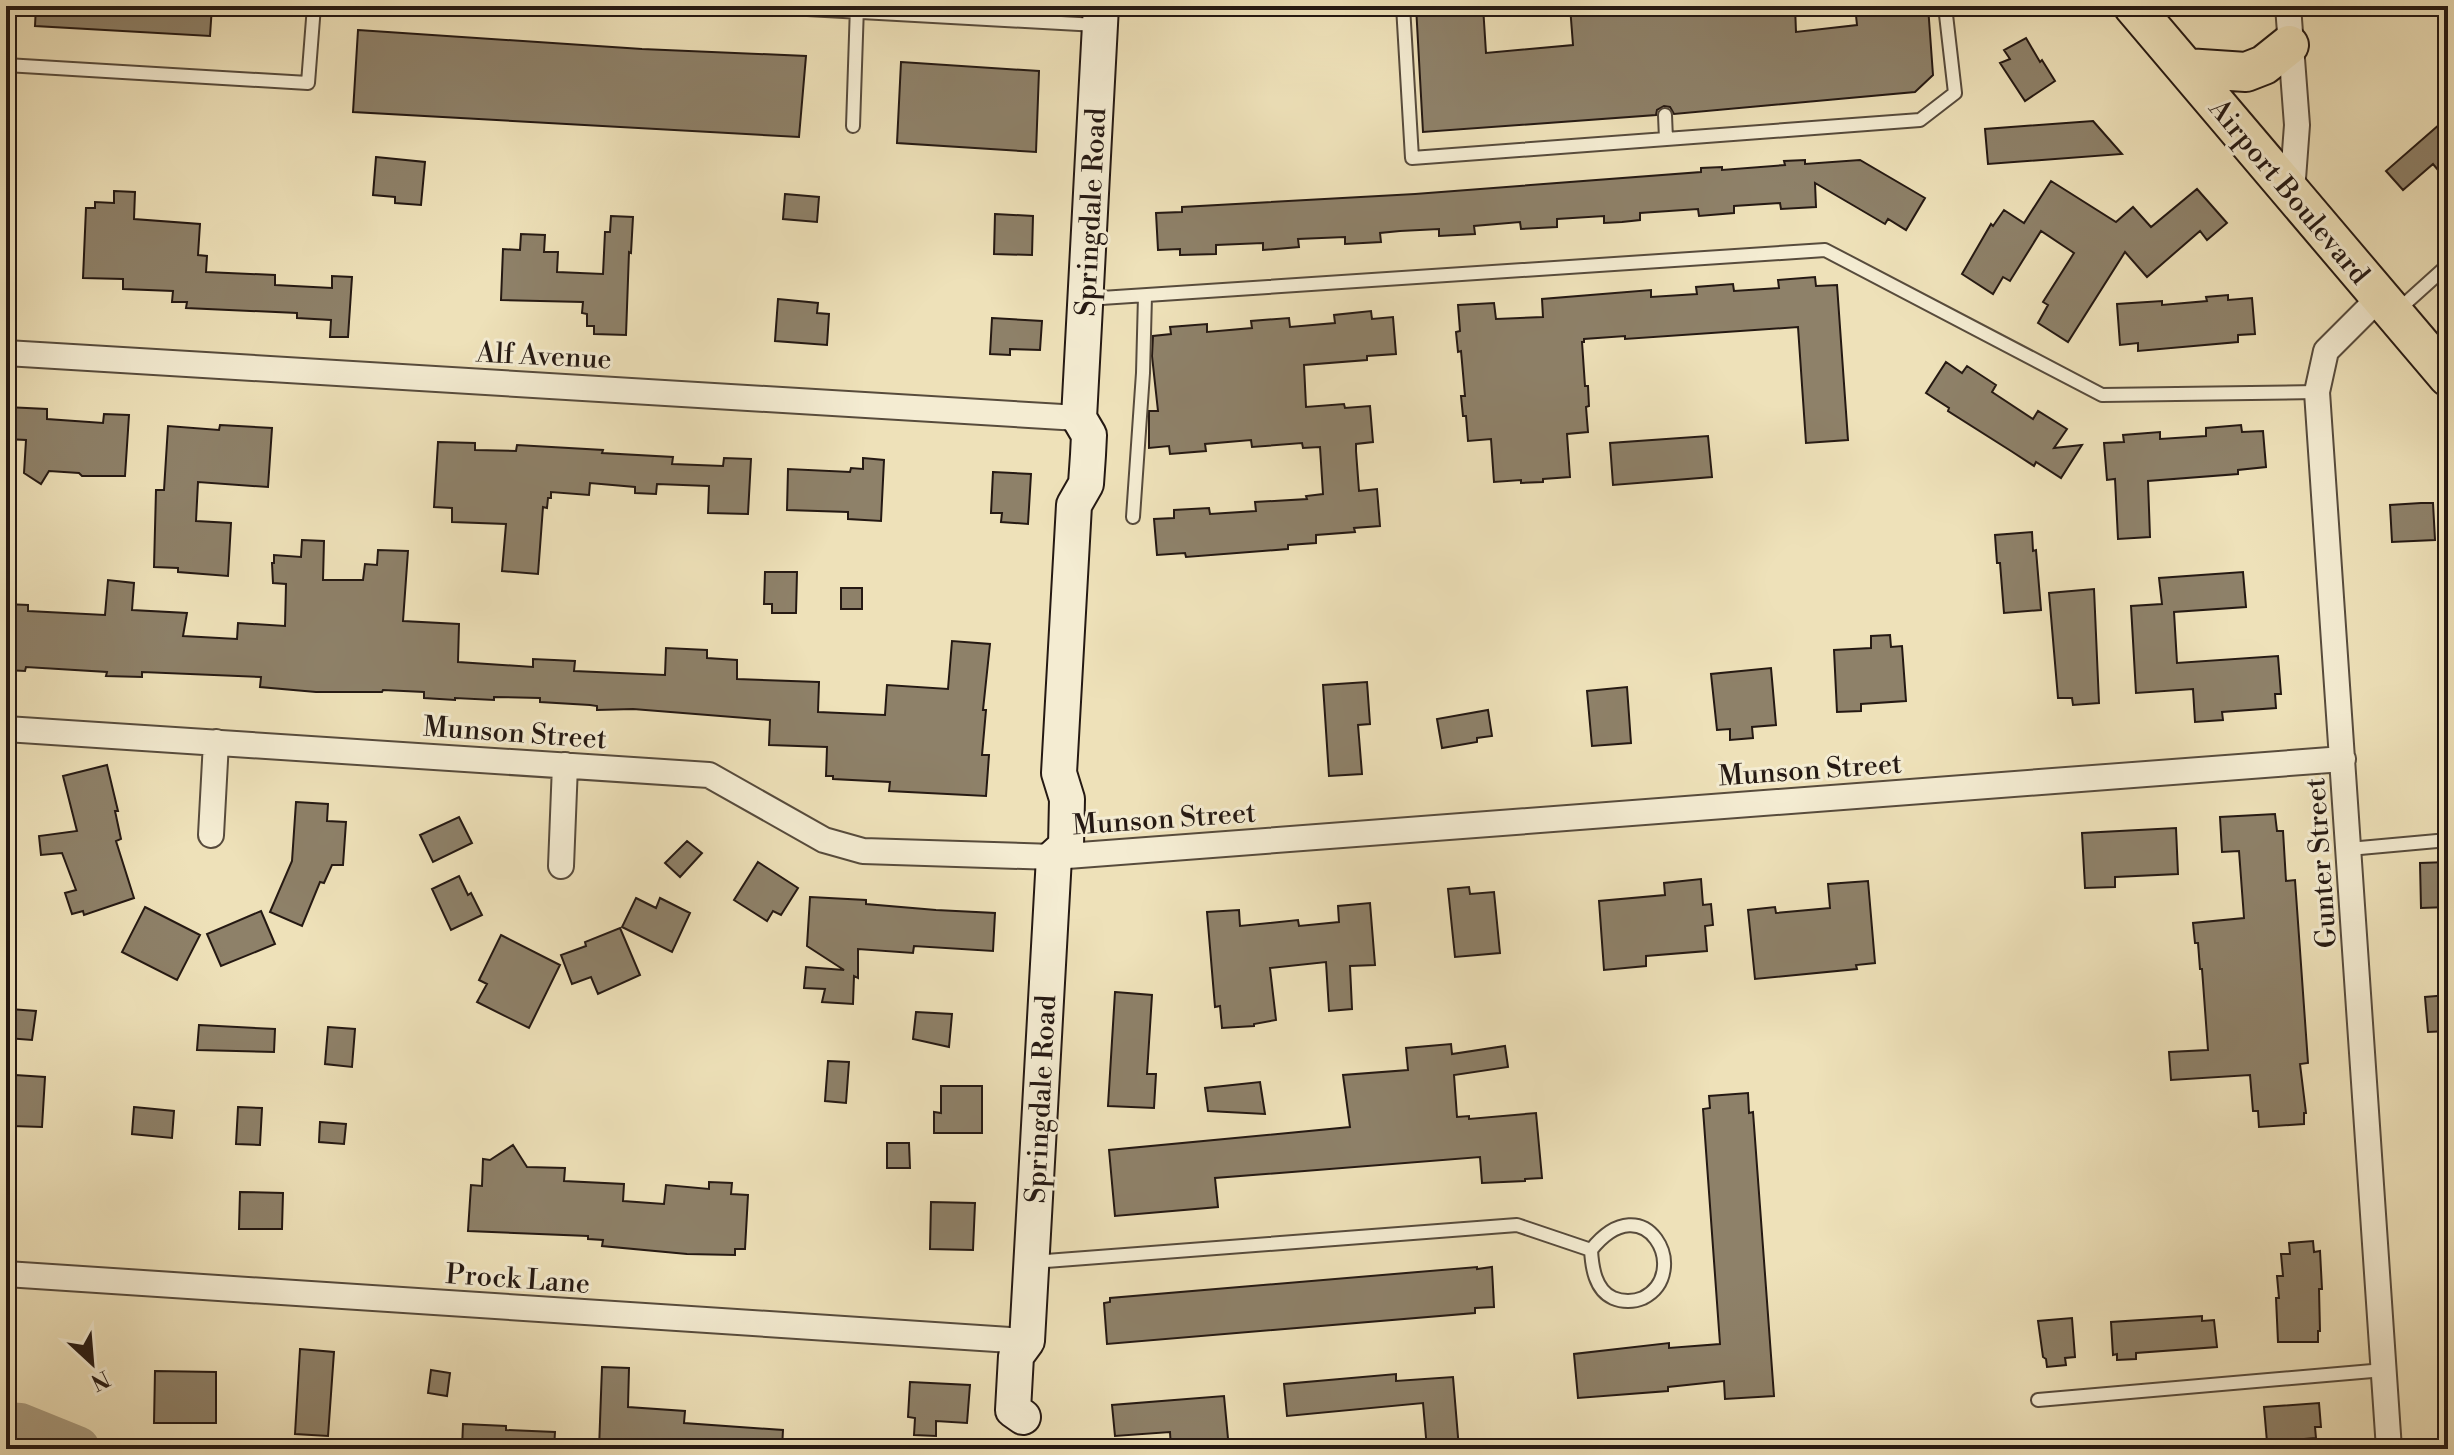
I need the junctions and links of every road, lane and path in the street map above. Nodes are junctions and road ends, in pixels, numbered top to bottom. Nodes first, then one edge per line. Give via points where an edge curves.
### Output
1 (314, 6) edge
2 (751, 6) edge
3 (1403, 6) edge
4 (1945, 6) edge
5 (2133, 6) edge
6 (2288, 6) edge
7 (857, 9) edge
8 (1100, 16) edge
9 (2289, 45) junction
10 (6, 65) edge
11 (2186, 68) junction
12 (1665, 115) dead end
13 (853, 126) dead end
14 (1666, 139) junction
15 (2292, 192) junction
16 (2448, 265) edge
17 (1145, 296) junction
18 (1085, 299) junction
19 (2387, 305) junction
20 (6, 353) edge
21 (2448, 377) edge
22 (2317, 392) junction
23 (1079, 418) junction
24 (1133, 517) dead end
25 (6, 729) edge
26 (216, 742) junction
27 (2343, 759) junction
28 (565, 765) junction
29 (211, 835) dead end
30 (2448, 840) edge
31 (2349, 849) junction
32 (1054, 857) junction
33 (561, 866) dead end
34 (1591, 1250) junction
35 (1030, 1262) junction
36 (6, 1274) edge
37 (1027, 1341) junction
38 (2384, 1370) junction
39 (2038, 1400) dead end
40 (1022, 1433) edge
41 (2389, 1449) edge

1 - 10 lane via 308,83
2 - 7 lane
3 - 14 lane via 1412,158
4 - 14 lane via 1955,93 1920,120
5 - 11 main road, Airport Boulevard
6 - 9 street
7 - 8 lane
7 - 13 lane
8 - 18 main road, Springdale Road
9 - 11 main road via 2246,72
9 - 15 street via 2297,125
11 - 15 main road, Airport Boulevard
12 - 14 lane
15 - 19 main road, Airport Boulevard
16 - 19 lane
17 - 18 lane
17 - 22 lane via 1825,250 2102,395
17 - 24 lane
18 - 23 main road, Springdale Road
19 - 21 main road, Airport Boulevard
19 - 22 street, Gunter Street via 2326,351
20 - 23 street, Alf Avenue
22 - 27 street, Gunter Street
23 - 32 main road, Springdale Road via 1089,435 1086,484 1074,505 1059,773 1067,799 1066,846
25 - 26 street, Munson Street
26 - 28 street, Munson Street
26 - 29 street
27 - 31 street, Gunter Street
27 - 32 street, Munson Street
28 - 32 street, Munson Street via 709,775 824,840 863,851
28 - 33 street
30 - 31 lane
31 - 38 street, Gunter Street
32 - 35 main road, Springdale Road
34 - 34 lane via 1592,1267 1609,1296 1638,1300 1660,1282 1660,1243 1639,1225 1608,1232
34 - 35 lane via 1517,1225
35 - 37 main road, Springdale Road
36 - 37 street, Prock Lane
37 - 40 main road, Springdale Road via 1036,1355 1034,1410
38 - 39 lane
38 - 41 street, Gunter Street

